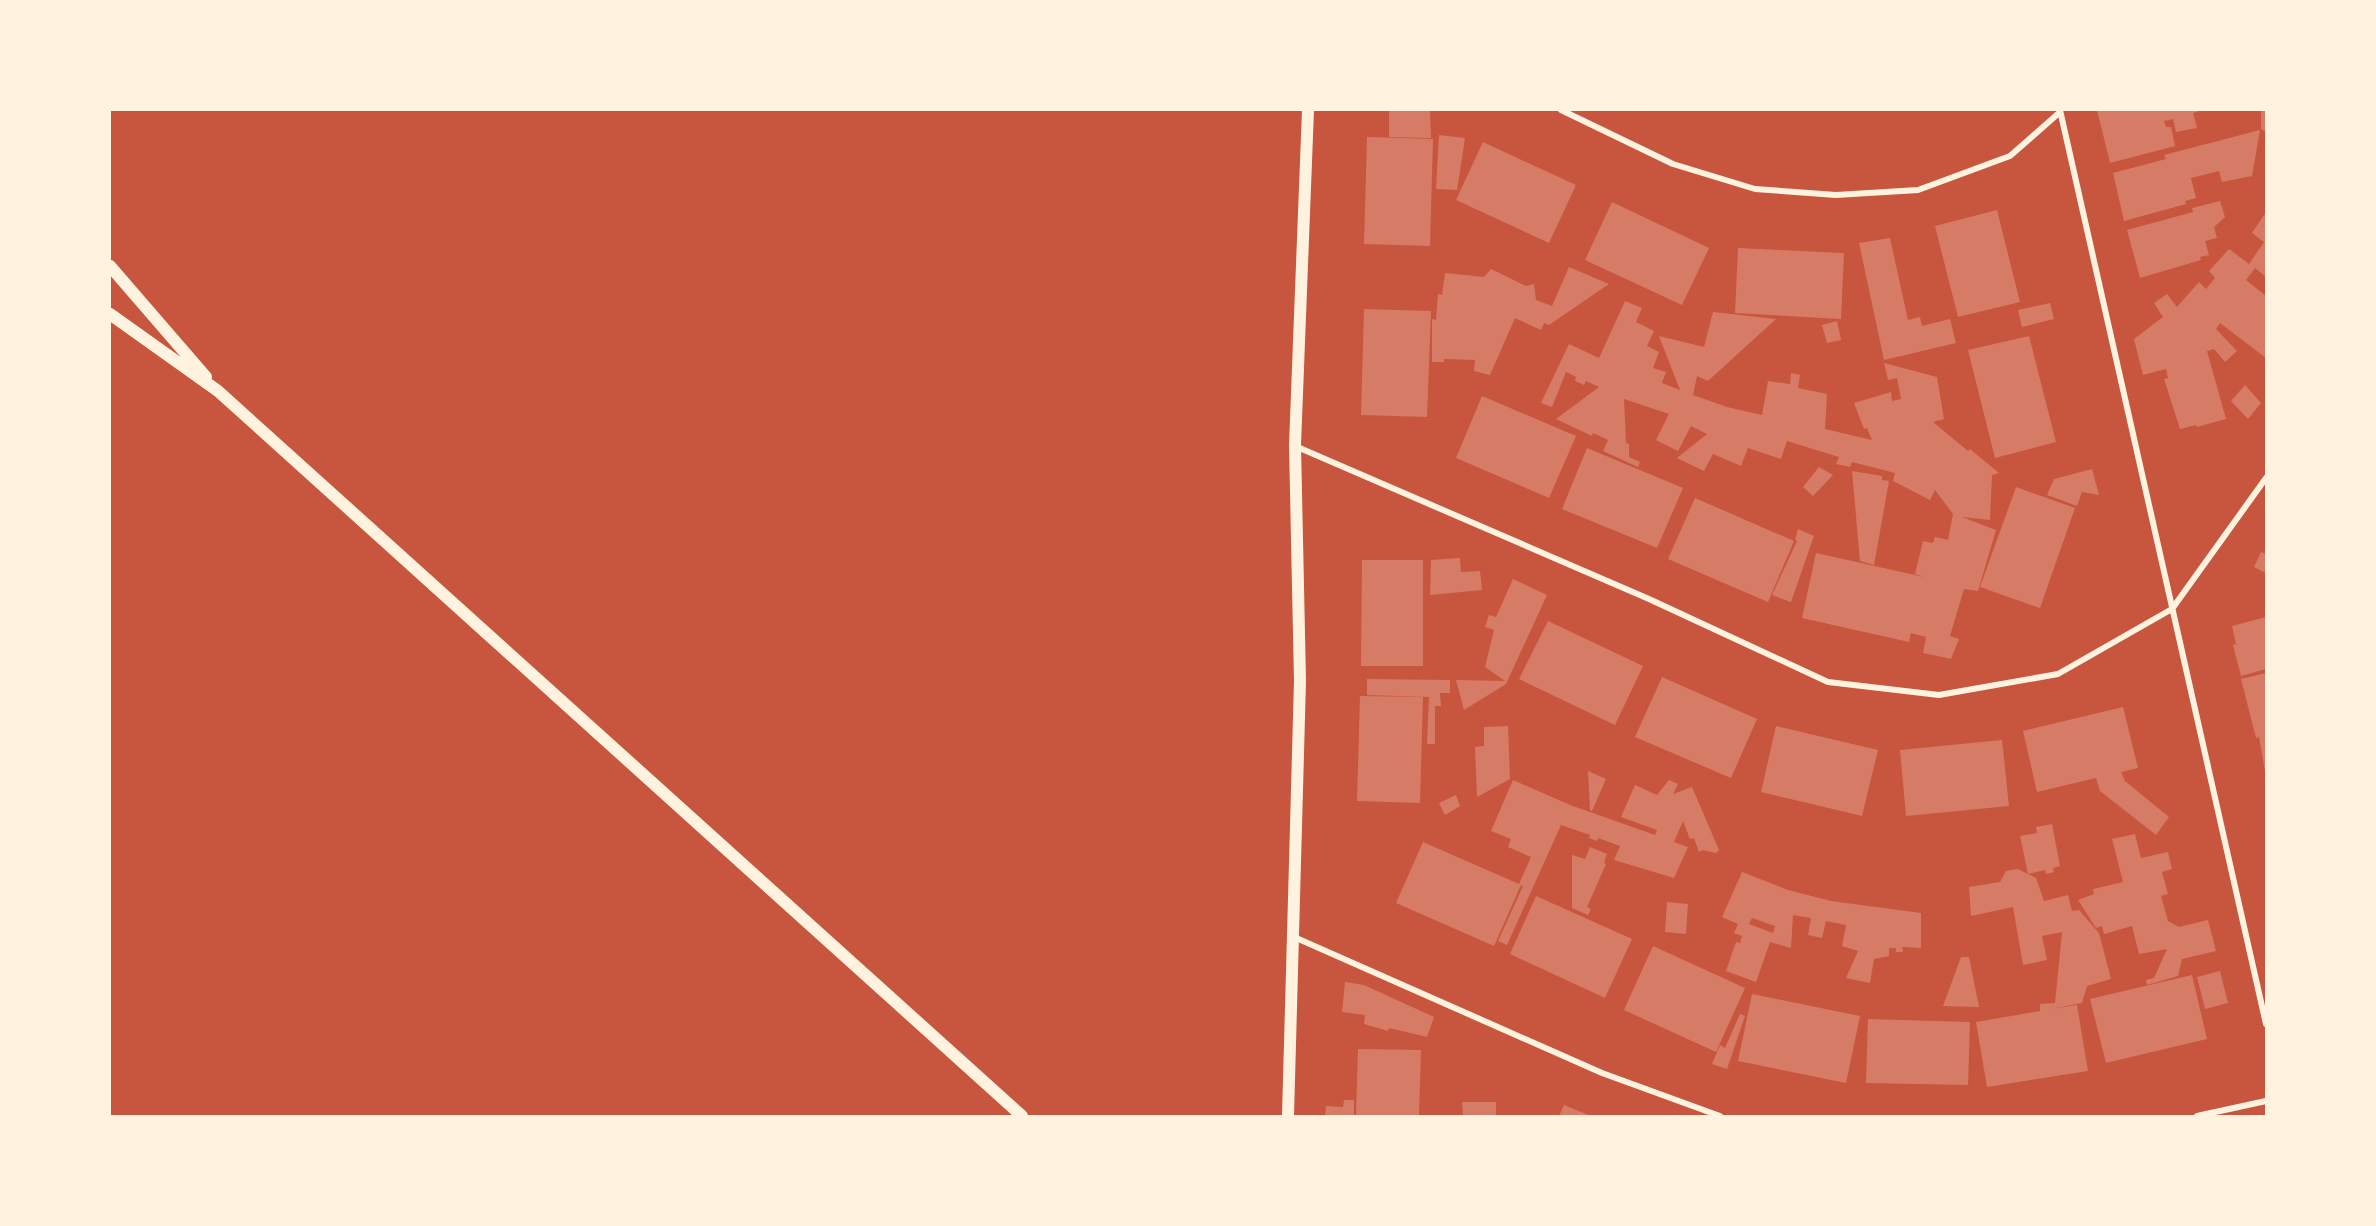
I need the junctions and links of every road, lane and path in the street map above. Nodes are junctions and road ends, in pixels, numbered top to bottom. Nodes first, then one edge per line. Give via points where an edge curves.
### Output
1 (1308, 110) edge
2 (1562, 110) edge
3 (2060, 111) edge
4 (110, 266) edge
5 (110, 314) edge
6 (218, 391) junction
7 (1295, 446) junction
8 (2266, 478) edge
9 (2172, 609) junction
10 (1294, 937) junction
11 (2266, 1024) edge
12 (2266, 1101) edge
13 (1022, 1116) edge
14 (1288, 1116) edge
15 (1720, 1116) edge
16 (2197, 1116) edge

1 - 7 main road
2 - 3 street via 1673,164 1755,189 1836,195 1918,190 1939,183 2010,156
3 - 9 street
4 - 6 main road
5 - 6 main road
6 - 13 main road
7 - 9 street via 1649,599 1828,682 1939,695 2058,674
7 - 10 main road via 1299,681
8 - 9 street
9 - 11 street
10 - 14 main road
10 - 15 street via 1602,1073
12 - 16 street

